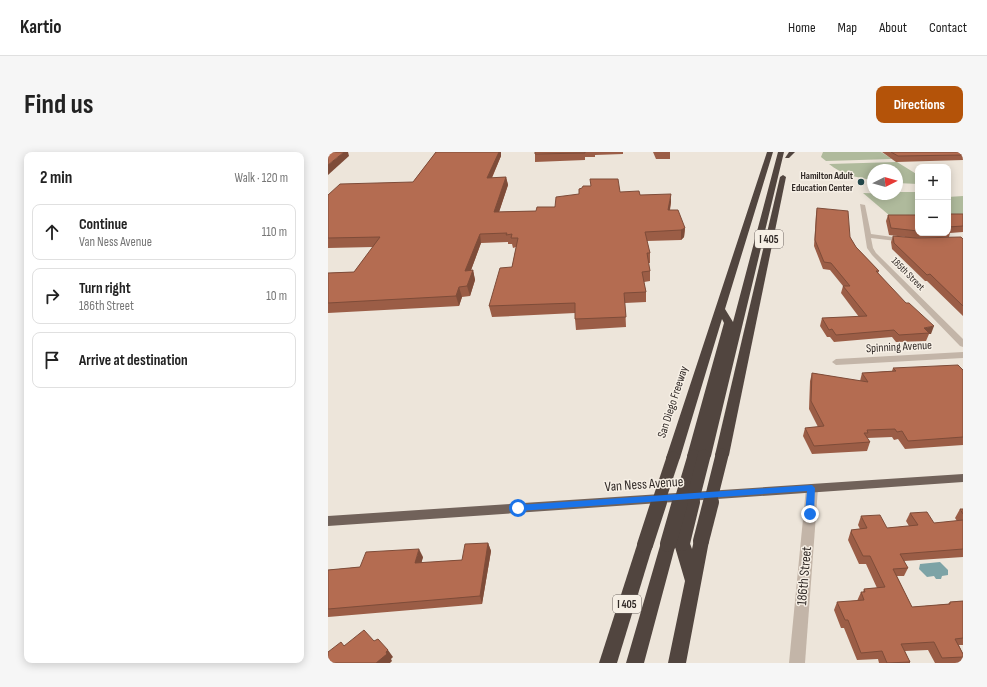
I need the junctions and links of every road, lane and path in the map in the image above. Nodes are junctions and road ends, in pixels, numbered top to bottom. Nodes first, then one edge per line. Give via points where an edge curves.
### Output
1 (770, 152) edge
2 (787, 153) edge
3 (862, 205) dead end
4 (868, 236) junction
5 (914, 241) edge
6 (720, 309) junction
7 (963, 344) edge
8 (963, 355) edge
9 (836, 362) dead end
10 (699, 456) junction
11 (963, 478) edge
12 (812, 488) junction
13 (328, 521) edge
14 (675, 543) junction
15 (693, 581) junction
16 (608, 663) edge
17 (635, 663) edge
18 (677, 663) edge
19 (797, 663) edge

1 - 6 highway, San Diego Freeway / I 405
2 - 10 highway
2 - 15 highway, I 405, bridge
3 - 4 street, 185th Street
4 - 5 street
4 - 7 street, 185th Street via 874,254
6 - 10 highway via 729,323
6 - 16 highway, San Diego Freeway / I 405, bridge
8 - 9 street, Spinning Avenue
10 - 14 highway, bridge
11 - 12 main road, Van Ness Avenue
12 - 13 main road, Van Ness Avenue
12 - 19 street, 186th Street
14 - 15 highway
14 - 17 highway
15 - 18 highway, I 405

